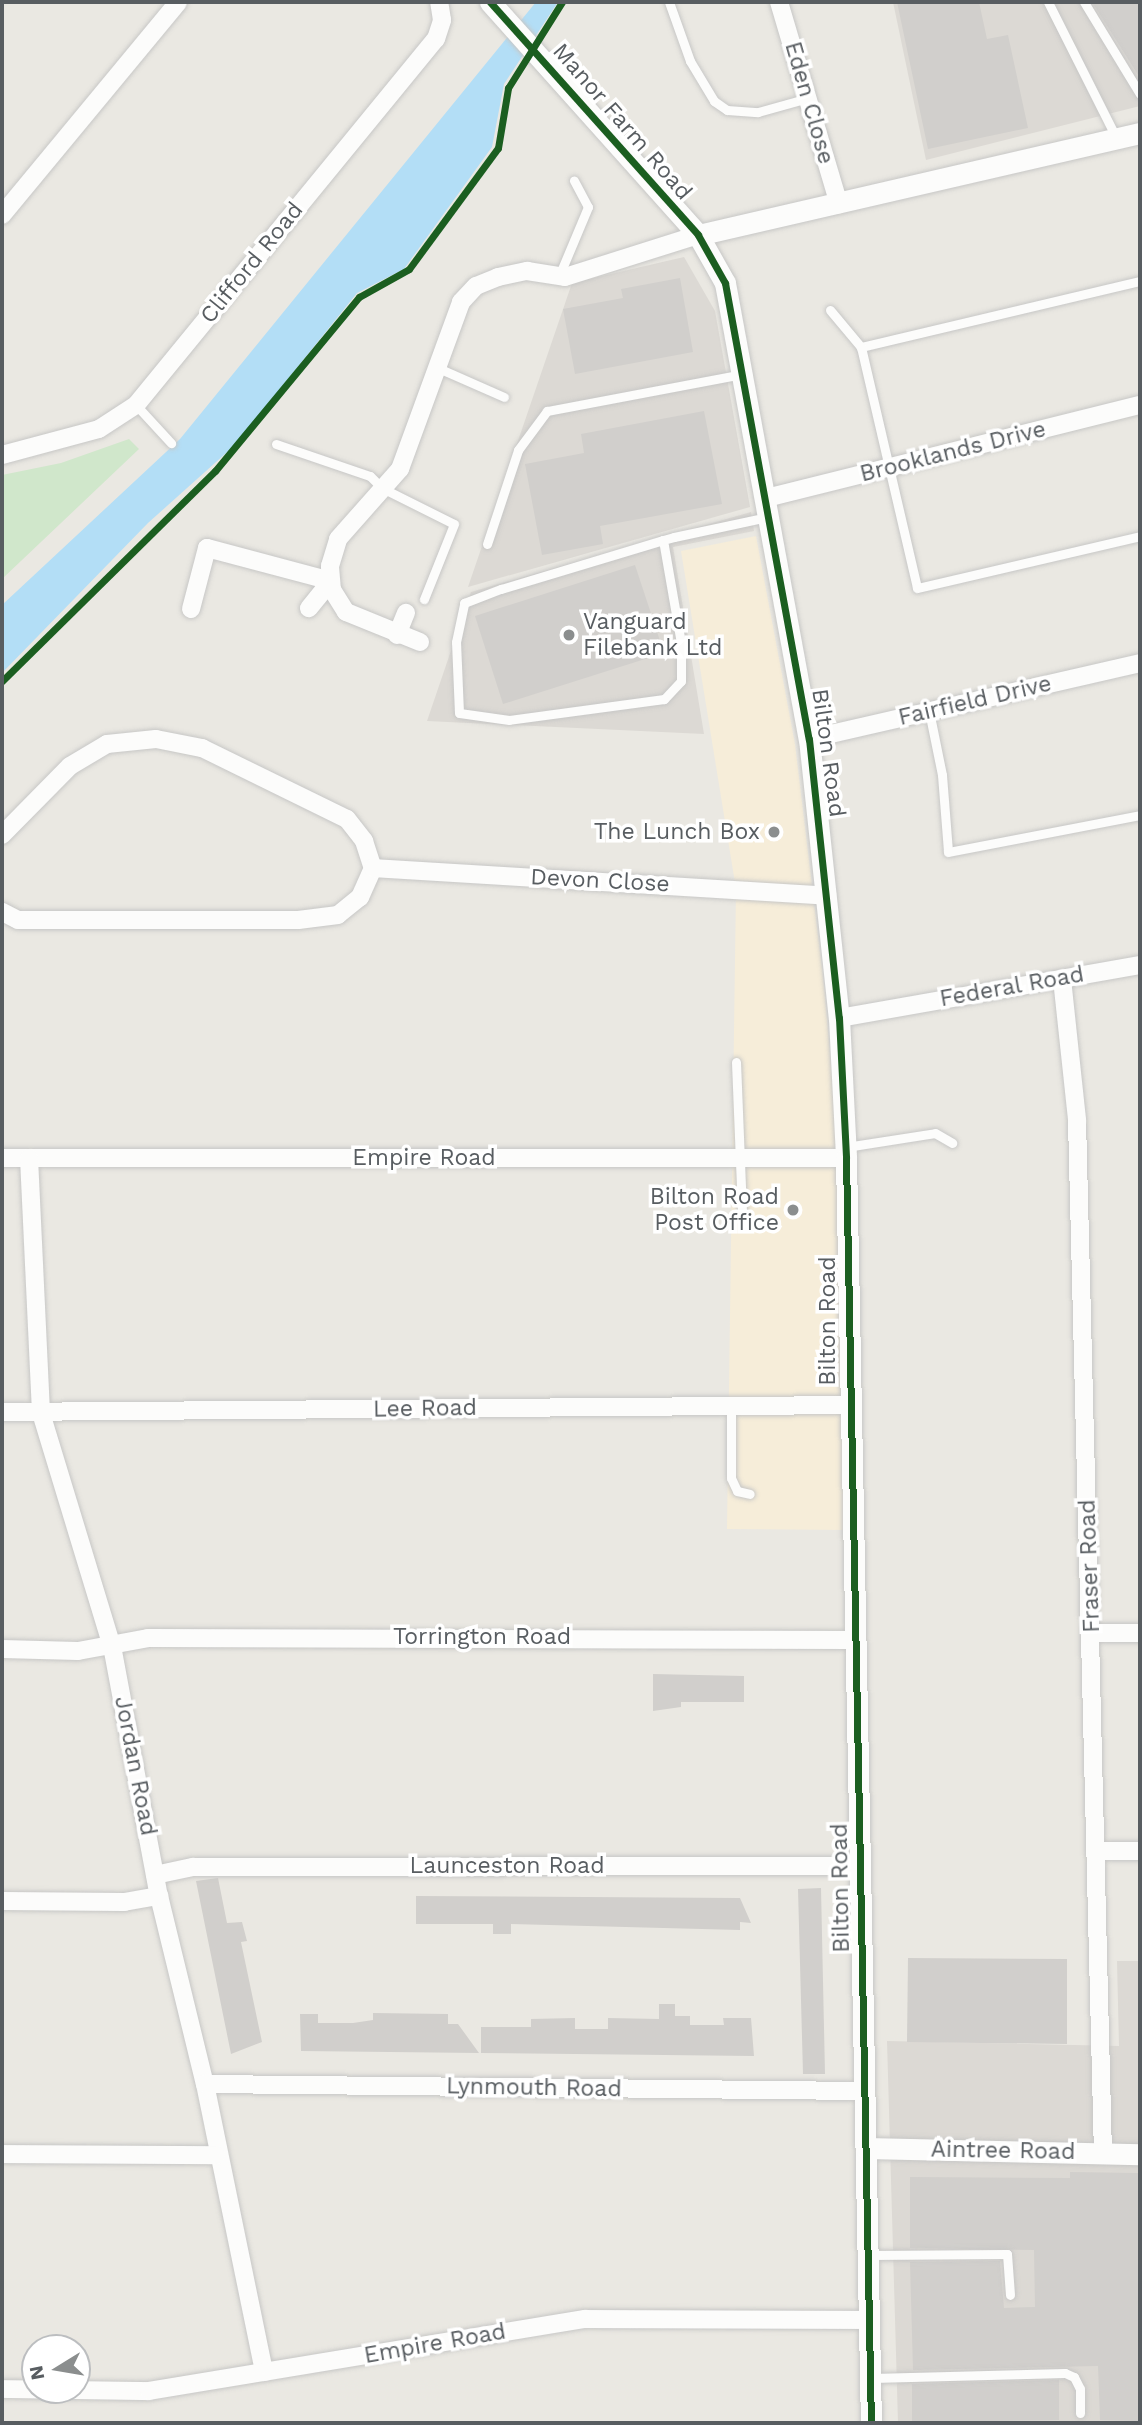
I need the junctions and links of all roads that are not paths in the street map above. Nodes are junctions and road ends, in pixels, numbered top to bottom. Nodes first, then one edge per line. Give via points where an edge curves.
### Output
1 (177, 2) edge
2 (439, 2) edge
3 (490, 2) edge
4 (669, 2) edge
5 (779, 2) edge
6 (1048, 2) edge
7 (1084, 2) edge
8 (1140, 94) edge
9 (808, 99) junction
10 (1140, 133) edge
11 (1117, 139) junction
12 (574, 180) dead end
13 (839, 204) junction
14 (2, 215) edge
15 (698, 235) junction
16 (559, 276) junction
17 (1140, 281) edge
18 (830, 310) dead end
19 (861, 347) junction
20 (438, 368) junction
21 (744, 374) junction
22 (503, 397) dead end
23 (136, 405) junction
24 (1140, 405) edge
25 (171, 443) dead end
26 (276, 444) dead end
27 (2, 455) edge
28 (888, 468) junction
29 (382, 488) junction
30 (767, 508) junction
31 (1140, 536) edge
32 (663, 540) junction
33 (487, 544) dead end
34 (331, 580) junction
35 (424, 599) dead end
36 (309, 608) dead end
37 (191, 609) dead end
38 (406, 613) dead end
39 (397, 635) junction
40 (420, 642) dead end
41 (1140, 663) edge
42 (929, 711) junction
43 (809, 739) junction
44 (1140, 815) edge
45 (2, 835) edge
46 (373, 868) junction
47 (827, 896) junction
48 (2, 912) edge
49 (1140, 965) edge
50 (1062, 979) junction
51 (839, 1018) junction
52 (736, 1062) dead end
53 (952, 1143) dead end
54 (846, 1152) junction
55 (2, 1158) edge
56 (29, 1158) junction
57 (738, 1158) junction
58 (742, 1213) dead end
59 (848, 1405) junction
60 (731, 1406) junction
61 (2, 1412) edge
62 (41, 1413) junction
63 (750, 1494) dead end
64 (1092, 1633) junction
65 (1140, 1633) edge
66 (854, 1640) junction
67 (112, 1646) junction
68 (2, 1649) edge
69 (1097, 1851) junction
70 (1140, 1851) edge
71 (860, 1866) junction
72 (155, 1875) junction
73 (159, 1896) junction
74 (2, 1901) edge
75 (205, 2084) junction
76 (863, 2091) junction
77 (866, 2148) junction
78 (2, 2154) edge
79 (1103, 2154) junction
80 (1140, 2154) edge
81 (216, 2155) junction
82 (867, 2255) junction
83 (1010, 2295) dead end
84 (870, 2320) junction
85 (264, 2372) junction
86 (870, 2378) junction
87 (2, 2389) edge
88 (1080, 2413) dead end
89 (871, 2423) edge

1 - 14 street
2 - 23 street, Clifford Road via 442,20 436,39
3 - 15 street, Manor Farm Road via 660,199
4 - 9 lane via 690,61 714,101 727,110 758,112
5 - 9 street, Eden Close
6 - 11 lane
7 - 8 lane
9 - 13 street, Eden Close
10 - 11 street
11 - 13 street
12 - 16 lane via 588,207
13 - 15 street
15 - 16 street via 610,267
15 - 21 street, Bilton Road via 725,283
16 - 20 street via 527,271 476,286 461,302
17 - 19 lane
18 - 19 lane
19 - 28 lane
20 - 22 lane
20 - 29 street via 400,469
21 - 30 street, Bilton Road
21 - 33 lane via 547,411 518,450
23 - 25 lane
23 - 27 street, Clifford Road via 99,429
24 - 28 street, Brooklands Drive
26 - 29 lane via 370,476
28 - 30 street, Brooklands Drive
28 - 31 lane via 918,588
29 - 34 street via 338,540
29 - 35 lane via 454,524
30 - 32 lane
30 - 43 street, Bilton Road
32 - 32 lane via 464,603 456,642 459,713 509,720 664,699 681,681 681,643
34 - 36 street
34 - 37 street via 207,548
34 - 39 street via 346,612
38 - 39 street
39 - 40 street
41 - 42 street, Fairfield Drive
42 - 43 street, Fairfield Drive
42 - 44 lane via 942,775 948,852
43 - 47 street, Bilton Road
45 - 46 street via 70,766 107,744 156,738 202,748 347,819 365,841
46 - 47 street, Devon Close
46 - 48 street via 360,897 338,915 298,920 18,920
47 - 51 street, Bilton Road
49 - 50 street, Federal Road
50 - 51 street, Federal Road
50 - 64 street, Fraser Road via 1077,1120
51 - 54 street, Bilton Road
52 - 57 lane
53 - 54 lane via 935,1133
54 - 57 street, Empire Road
54 - 59 street, Bilton Road
55 - 56 street, Empire Road
56 - 57 street, Empire Road
56 - 62 street, Jordan Road
57 - 58 lane
59 - 60 street, Lee Road
59 - 66 street, Bilton Road
60 - 62 street, Lee Road
60 - 63 lane via 731,1478 737,1491
61 - 62 street, Lee Road
62 - 67 street, Jordan Road
64 - 65 street
64 - 69 street, Fraser Road
66 - 67 street, Torrington Road via 161,1638
66 - 71 street, Bilton Road
67 - 68 street, Torrington Road
67 - 72 street, Jordan Road
69 - 70 street
69 - 79 street, Fraser Road
71 - 72 street, Launceston Road via 206,1867
71 - 76 street, Bilton Road
72 - 73 street, Jordan Road
73 - 74 street via 124,1902
73 - 75 street, Jordan Road
75 - 76 street, Lynmouth Road
75 - 81 street, Jordan Road
76 - 77 street, Bilton Road
77 - 79 street, Aintree Road
77 - 82 street, Bilton Road
78 - 81 street
79 - 80 street, Aintree Road
81 - 85 street, Jordan Road
82 - 83 lane via 1007,2254
82 - 84 street, Bilton Road
84 - 85 street, Empire Road via 585,2319
84 - 86 street, Bilton Road
85 - 87 street, Empire Road via 149,2391
86 - 88 lane via 1065,2373 1074,2377 1080,2389
86 - 89 street, Bilton Road

